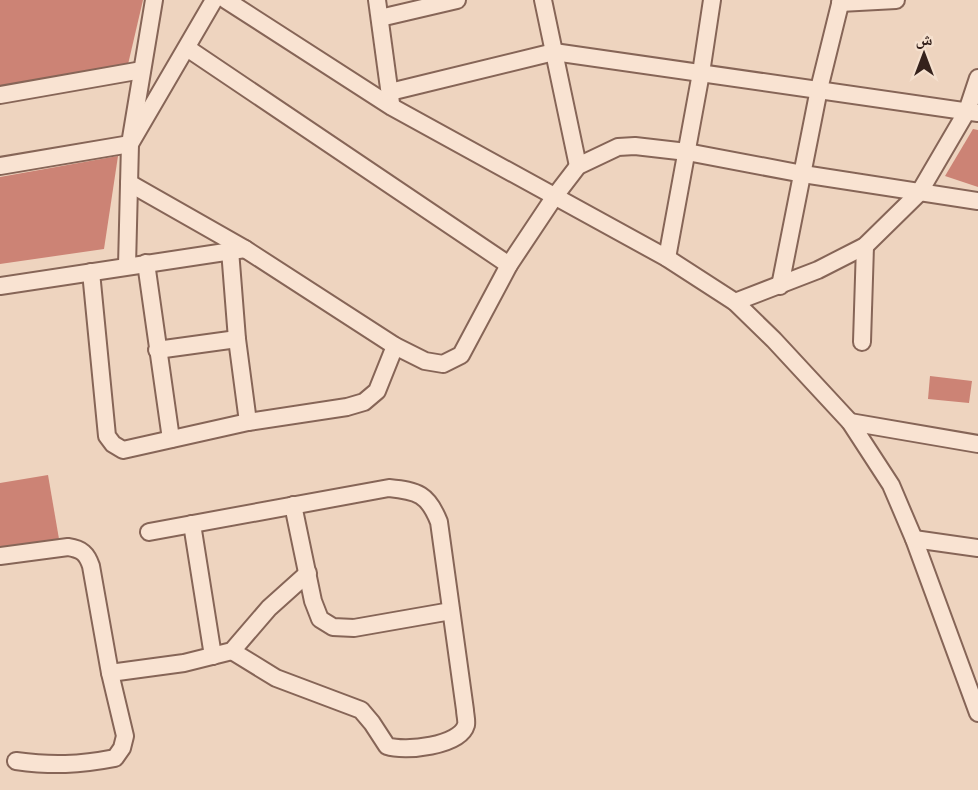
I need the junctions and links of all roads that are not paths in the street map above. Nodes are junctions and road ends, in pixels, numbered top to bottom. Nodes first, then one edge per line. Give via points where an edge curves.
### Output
1 (154, 0) edge
2 (214, 0) edge
3 (226, 0) edge
4 (377, 0) edge
5 (457, 0) edge
6 (543, 0) edge
7 (712, 0) edge
8 (896, 0) edge
9 (841, 1) edge
10 (380, 18) junction
11 (187, 48) junction
12 (554, 52) junction
13 (142, 70) junction
14 (701, 73) junction
15 (978, 78) edge
16 (819, 90) junction
17 (0, 94) edge
18 (391, 100) junction
19 (973, 112) edge
20 (130, 144) junction
21 (687, 152) junction
22 (0, 166) edge
23 (578, 166) junction
24 (803, 174) junction
25 (129, 183) junction
26 (919, 193) junction
27 (555, 196) junction
28 (978, 201) edge
29 (865, 246) junction
30 (238, 249) junction
31 (668, 258) junction
32 (146, 263) junction
33 (509, 265) junction
34 (127, 266) junction
35 (91, 272) junction
36 (780, 285) junction
37 (0, 286) edge
38 (735, 302) junction
39 (237, 339) junction
40 (862, 342) dead end
41 (395, 346) junction
42 (157, 350) junction
43 (248, 422) junction
44 (850, 422) junction
45 (171, 439) junction
46 (978, 444) edge
47 (293, 505) junction
48 (192, 524) junction
49 (149, 532) dead end
50 (914, 539) junction
51 (978, 548) edge
52 (0, 556) edge
53 (308, 573) junction
54 (451, 611) junction
55 (232, 651) junction
56 (213, 656) junction
57 (110, 673) junction
58 (978, 713) edge
59 (16, 761) dead end

1 - 13 street
2 - 11 street
3 - 18 street
4 - 10 street
5 - 10 street
6 - 12 street
7 - 14 street
8 - 9 street
9 - 16 street
10 - 18 street
11 - 20 street
11 - 33 street
12 - 14 street
12 - 18 street
12 - 23 street
13 - 17 street
13 - 20 street
14 - 16 street
14 - 21 street
15 - 19 street
16 - 19 street
16 - 24 street
18 - 27 street
19 - 26 street
20 - 22 street
20 - 25 street
21 - 23 street via 625,145
21 - 24 street
21 - 31 street
23 - 27 street
24 - 26 street
24 - 36 street
25 - 30 street
25 - 34 street
26 - 28 street
26 - 29 street
27 - 31 street
27 - 33 street
29 - 36 street
29 - 40 street
30 - 32 street
30 - 39 street
30 - 41 street
31 - 38 street
32 - 34 street
32 - 42 street
33 - 41 street via 461,355 443,364 424,361
34 - 35 street
35 - 37 street
35 - 45 street via 107,436 123,450
36 - 38 street
38 - 44 street
39 - 42 street
39 - 43 street
41 - 43 street via 377,391 364,402
42 - 45 street
43 - 45 street
44 - 46 street
44 - 50 street via 891,485
47 - 48 street
47 - 53 street
47 - 54 street via 389,488 420,495 432,504 439,522
48 - 49 street
48 - 56 street
50 - 51 street
50 - 58 street
52 - 57 street via 69,547 79,548 87,555
53 - 54 street via 315,611 333,627 354,628
53 - 55 street via 269,608
54 - 55 street via 466,724 454,738 419,748 387,746 361,710 276,678
55 - 56 street
56 - 57 street
57 - 59 street via 125,736 115,758 50,765

